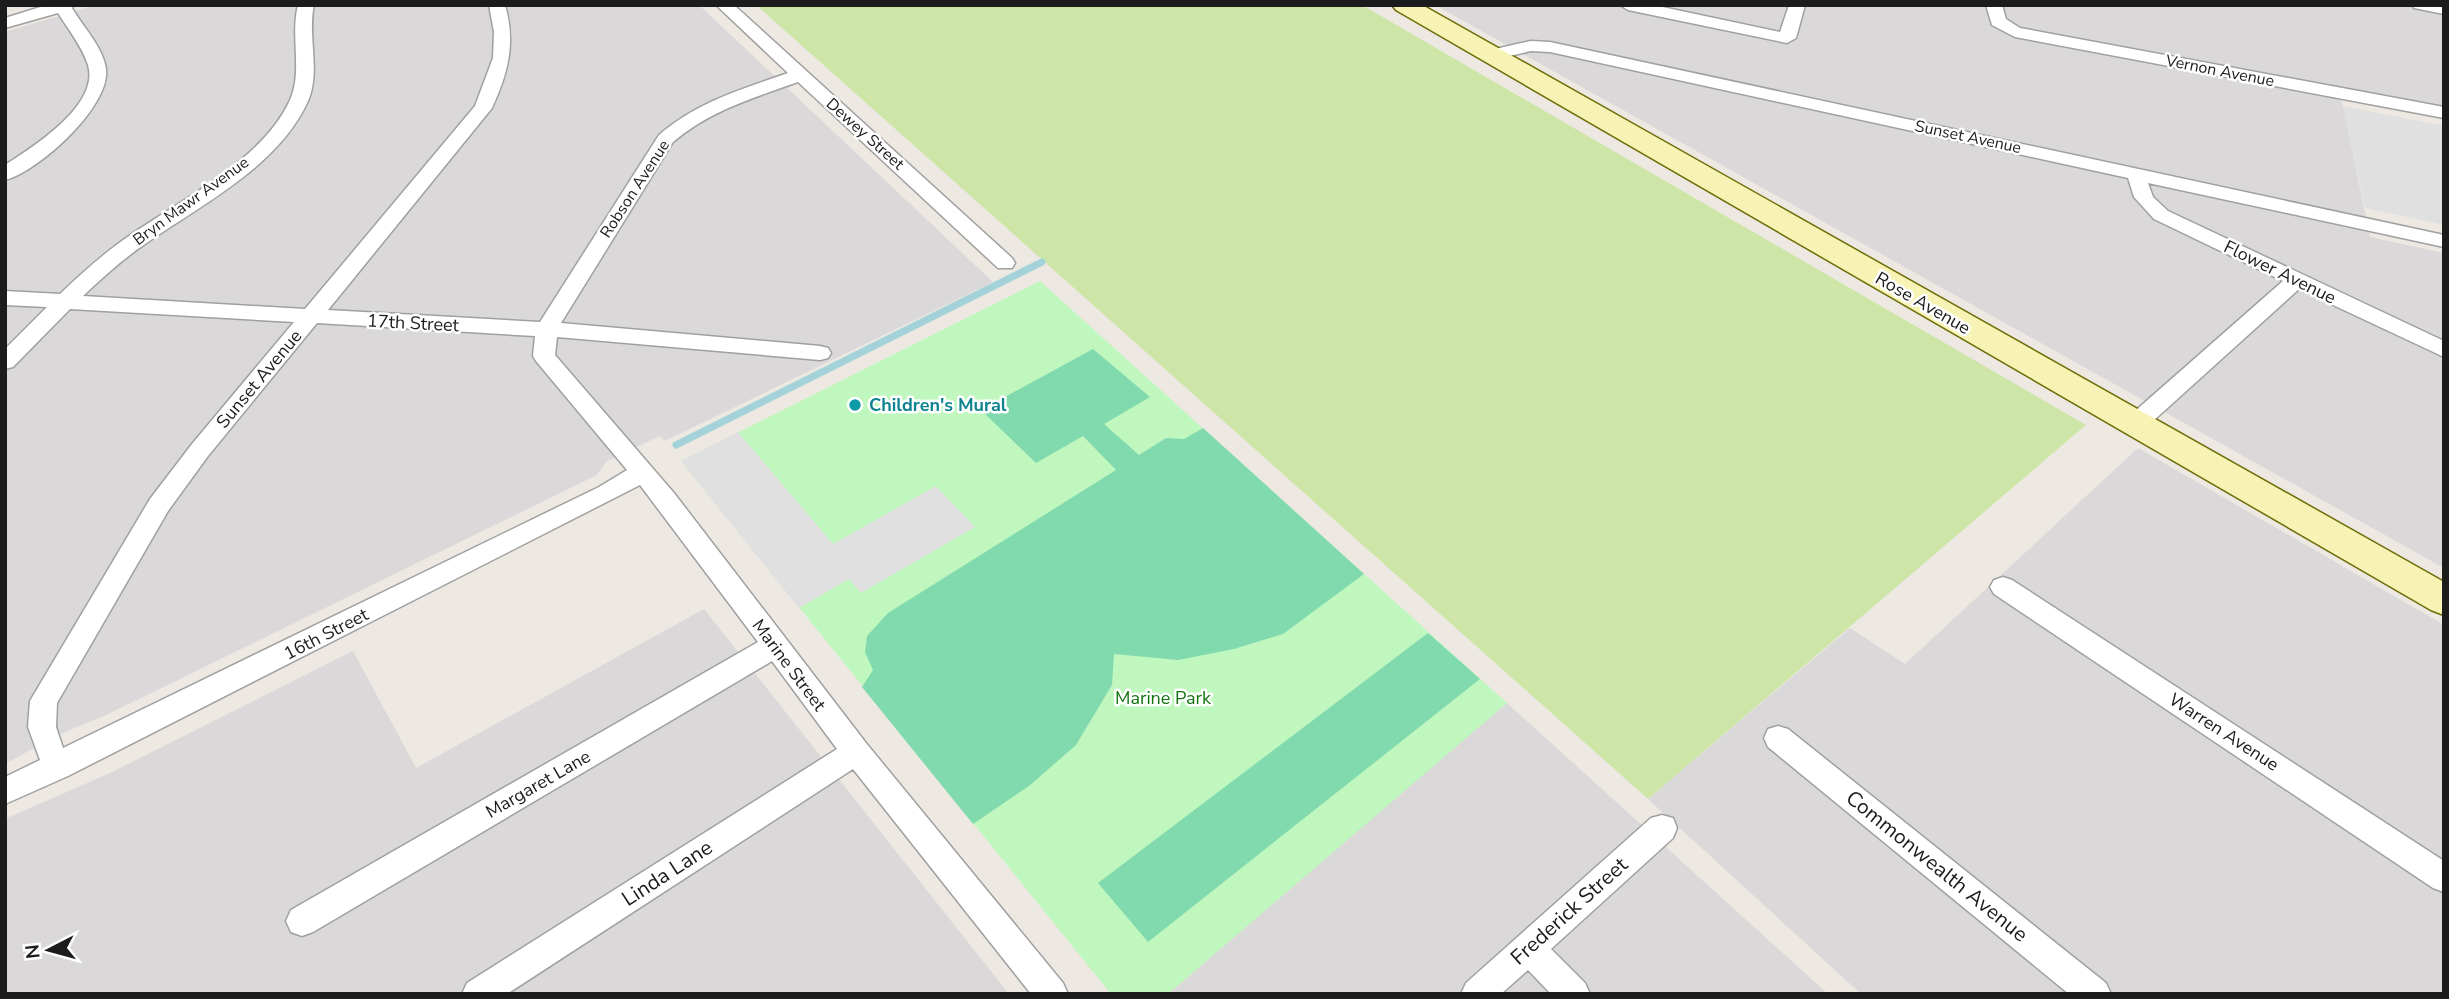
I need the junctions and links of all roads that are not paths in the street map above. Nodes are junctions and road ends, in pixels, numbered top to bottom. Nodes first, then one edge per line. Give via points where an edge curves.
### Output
1 (306, 5) edge
2 (497, 5) edge
3 (724, 5) edge
4 (1628, 5) edge
5 (1797, 5) edge
6 (2420, 5) edge
7 (64, 6) edge
8 (1409, 6) edge
9 (2444, 9) edge
10 (1996, 13) edge
11 (5, 23) edge
12 (1492, 55) junction
13 (801, 75) junction
14 (2444, 113) edge
15 (5, 174) edge
16 (2137, 174) junction
17 (2444, 241) edge
18 (1005, 263) dead end
19 (2297, 280) junction
20 (5, 298) edge
21 (67, 302) junction
22 (311, 317) junction
23 (547, 330) junction
24 (2444, 350) edge
25 (820, 354) dead end
26 (5, 362) edge
27 (2134, 425) junction
28 (643, 472) junction
29 (2003, 587) dead end
30 (2444, 600) edge
31 (774, 646) junction
32 (1778, 738) dead end
33 (856, 752) junction
34 (58, 767) junction
35 (5, 791) edge
36 (1662, 828) dead end
37 (2444, 878) edge
38 (302, 921) dead end
39 (1528, 948) junction
40 (1050, 993) edge
41 (478, 994) edge
42 (1477, 994) edge
43 (1574, 994) edge
44 (2095, 994) edge

1 - 21 street, Bryn Mawr Avenue via 300,32 302,93 283,128 250,160 110,260
2 - 22 street, Sunset Avenue via 505,40 483,108
3 - 13 street, Dewey Street
4 - 5 street via 1787,37
6 - 9 street
7 - 11 street
7 - 15 street via 96,62 92,96 54,141
8 - 12 street, Rose Avenue
10 - 14 street, Vernon Avenue via 2015,32
12 - 16 street, Sunset Avenue via 1522,47 1550,47
12 - 27 street, Rose Avenue
13 - 18 street, Dewey Street
13 - 23 street, Robson Avenue via 705,110 666,139
16 - 17 street, Sunset Avenue
16 - 19 street, Flower Avenue via 2138,190 2161,215
19 - 24 street, Flower Avenue
19 - 27 street
20 - 21 street, 17th Street
21 - 22 street, 17th Street
21 - 26 street, Bryn Mawr Avenue
22 - 23 street, 17th Street
22 - 34 street, Sunset Avenue via 159,505 44,701 40,716
23 - 25 street, 17th Street
23 - 28 street, Marine Street via 544,356
27 - 30 street, Rose Avenue
28 - 31 street, Marine Street
28 - 34 street, 16th Street
29 - 37 street, Warren Avenue
31 - 33 street, Marine Street
31 - 38 street, Margaret Lane
32 - 44 street, Commonwealth Avenue
33 - 40 street, Marine Street
33 - 41 street, Linda Lane
34 - 35 street, 16th Street
36 - 39 street, Frederick Street
39 - 42 street, Frederick Street
39 - 43 street

